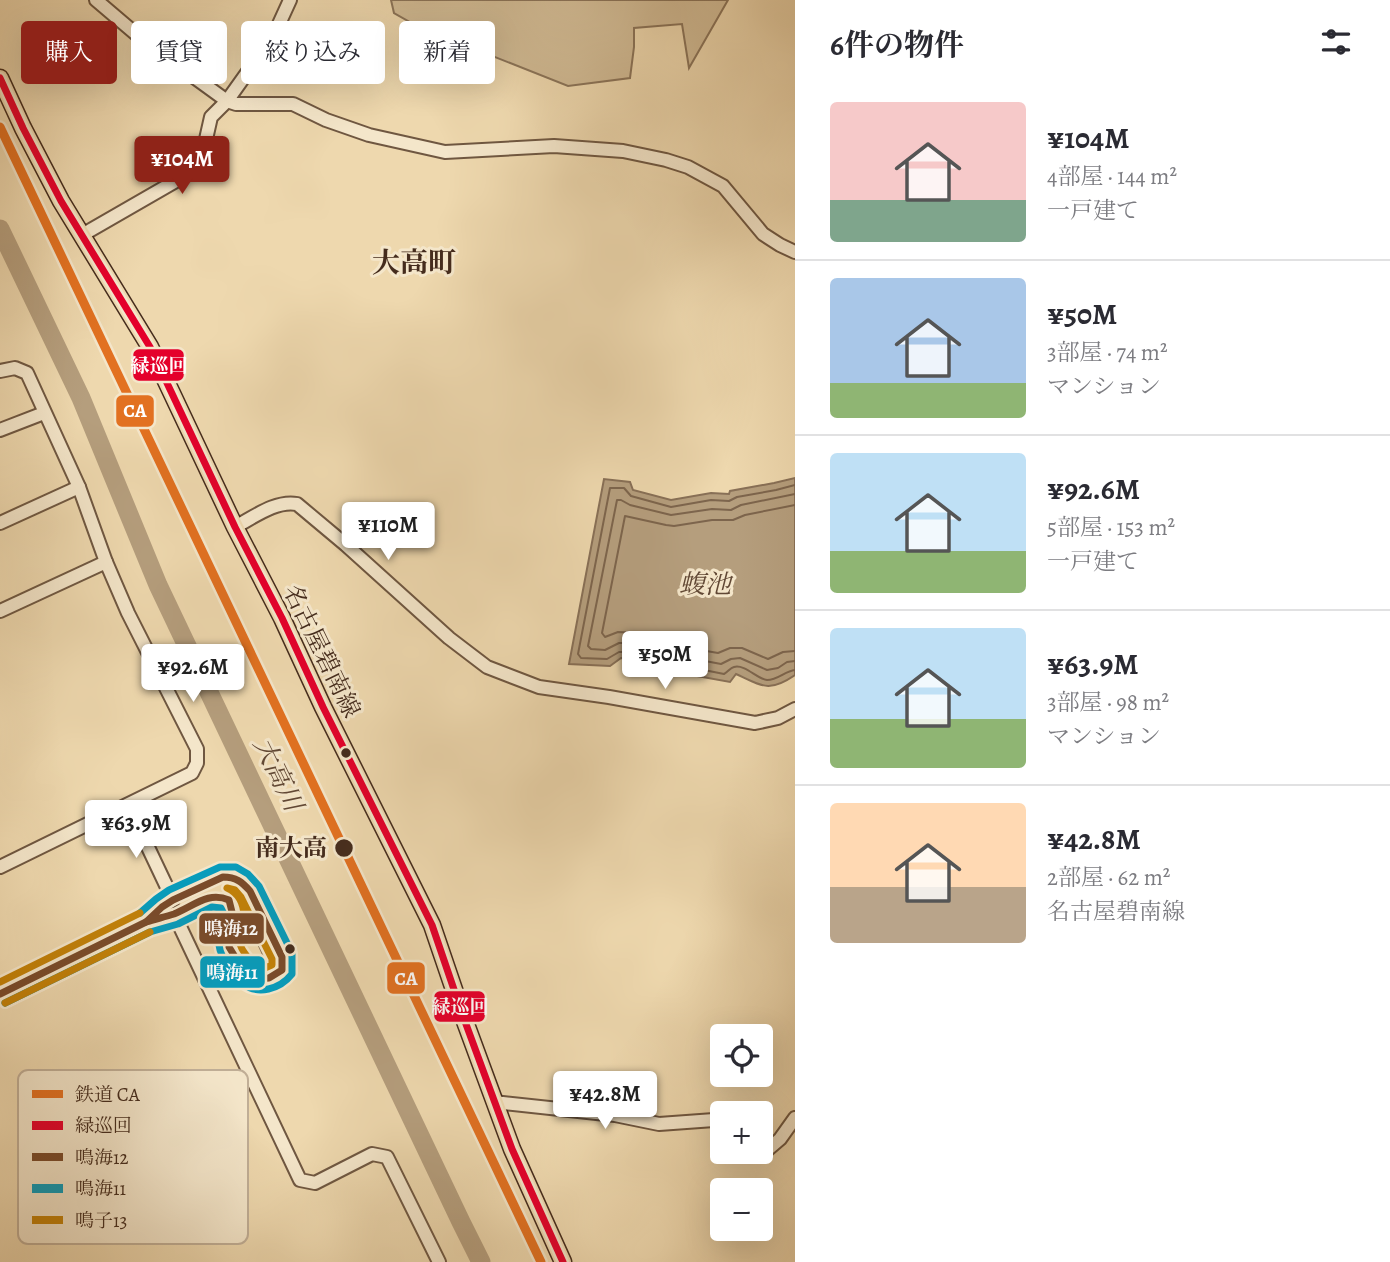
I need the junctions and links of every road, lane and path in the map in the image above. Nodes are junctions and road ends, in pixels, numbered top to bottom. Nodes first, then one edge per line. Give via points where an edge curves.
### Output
1 (96, 0) edge
2 (290, 0) edge
3 (0, 78) edge
4 (227, 101) junction
5 (82, 235) junction
6 (795, 251) edge
7 (0, 371) edge
8 (44, 413) junction
9 (0, 430) edge
10 (79, 487) junction
11 (0, 523) edge
12 (236, 527) junction
13 (106, 562) junction
14 (0, 611) edge
15 (795, 709) edge
16 (128, 805) junction
17 (0, 867) edge
18 (146, 922) junction
19 (0, 994) edge
20 (248, 1070) edge
21 (248, 1070) edge
22 (494, 1102) junction
23 (795, 1118) edge
24 (710, 1120) edge
25 (773, 1147) edge
26 (439, 1262) edge
27 (563, 1262) edge

1 - 4 street
2 - 4 street via 274,35
3 - 5 main road, 名古屋碧南線
4 - 5 street via 211,117 204,148 181,178
4 - 6 street via 293,104 369,135 445,152 554,146 623,151 666,160 723,186 763,234
5 - 12 main road, 名古屋碧南線 via 150,348
7 - 8 street via 15,368 27,373
8 - 9 street
8 - 10 street
10 - 11 street
10 - 13 street
12 - 15 street via 277,506 297,504 487,667 539,687 755,723
12 - 22 main road, 名古屋碧南線 via 432,925
13 - 14 street
13 - 16 street via 197,749 192,773
16 - 17 street
16 - 18 street via 173,900
18 - 19 street
18 - 21 street via 174,914
20 - 26 street via 300,1180 315,1183 372,1154 387,1157
22 - 24 street via 659,1124
22 - 27 main road, 名古屋碧南線
23 - 25 street

